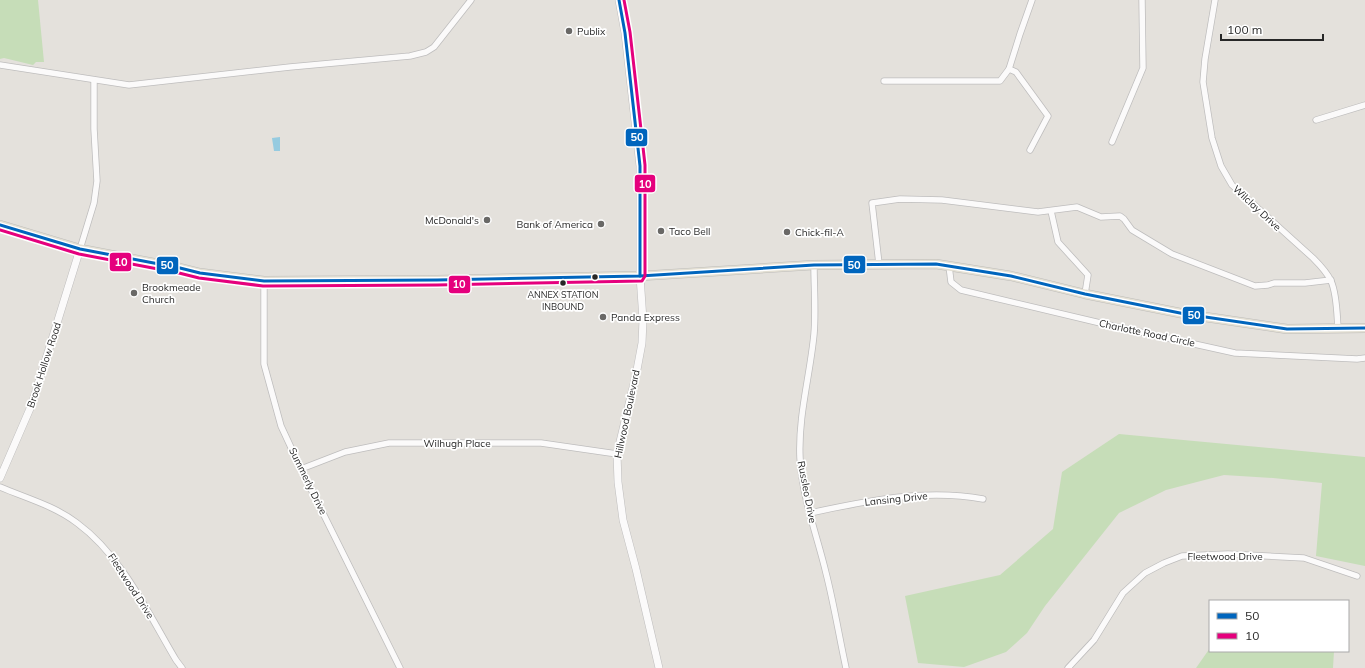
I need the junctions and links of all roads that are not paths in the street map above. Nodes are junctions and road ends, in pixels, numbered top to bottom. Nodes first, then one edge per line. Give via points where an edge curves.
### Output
1 (471, 0) edge
2 (619, 0) edge
3 (1032, 0) edge
4 (1142, 0) edge
5 (1215, 0) edge
6 (0, 65) edge
7 (1009, 69) junction
8 (94, 81) junction
9 (884, 81) dead end
10 (1365, 105) edge
11 (1316, 120) dead end
12 (1112, 142) dead end
13 (1030, 150) dead end
14 (1051, 210) junction
15 (0, 225) edge
16 (80, 249) junction
17 (879, 264) junction
18 (814, 265) junction
19 (949, 266) junction
20 (640, 276) junction
21 (1331, 280) junction
22 (264, 281) junction
23 (1085, 294) junction
24 (1365, 328) edge
25 (1338, 329) junction
26 (1365, 358) edge
27 (617, 454) junction
28 (301, 469) junction
29 (0, 478) edge
30 (0, 488) edge
31 (983, 498) dead end
32 (810, 513) junction
33 (1357, 576) dead end
34 (182, 668) edge
35 (400, 668) edge
36 (659, 668) edge
37 (846, 668) edge
38 (1068, 668) edge

1 - 8 street via 439,42 426,52 410,56 129,85
2 - 20 street, Hillwood Boulevard via 640,166
3 - 7 street
4 - 12 street via 1143,68
5 - 21 street, Wilclay Drive via 1203,82 1212,138 1221,166 1232,185 1313,258
6 - 8 street
7 - 9 street via 1000,81
7 - 13 street via 1016,72 1048,116
8 - 16 street via 97,181 94,203
10 - 11 street
14 - 17 street via 1038,212 942,200 900,199 872,203
14 - 21 street via 1077,207 1100,217 1120,216 1132,230 1172,254 1255,286
14 - 23 street via 1058,242 1088,275
15 - 16 main road
16 - 22 main road via 200,273
16 - 29 street, Brook Hollow Road via 32,404
17 - 18 main road
17 - 19 main road
18 - 20 main road
18 - 32 street, Russleo Drive via 814,332 800,433 800,459
19 - 23 main road via 1011,276
19 - 26 street, Charlotte Road Circle via 951,282 961,290 1235,353
20 - 22 main road
20 - 27 street, Hillwood Boulevard via 642,343
21 - 25 street, Wilclay Drive
22 - 28 street, Summerly Drive via 264,364 281,426
23 - 25 main road via 1185,314 1280,328
24 - 25 main road
27 - 28 street, Wilhugh Place via 541,443 389,443 345,452
27 - 36 street, Hillwood Boulevard via 623,520
28 - 35 street, Summerly Drive
30 - 34 street, Fleetwood Drive via 65,515 96,538 116,561
31 - 32 street, Lansing Drive via 913,496 874,500
32 - 37 street, Russleo Drive via 826,573
33 - 38 street, Fleetwood Drive via 1304,558 1228,554 1182,556 1145,573 1123,593 1094,640

